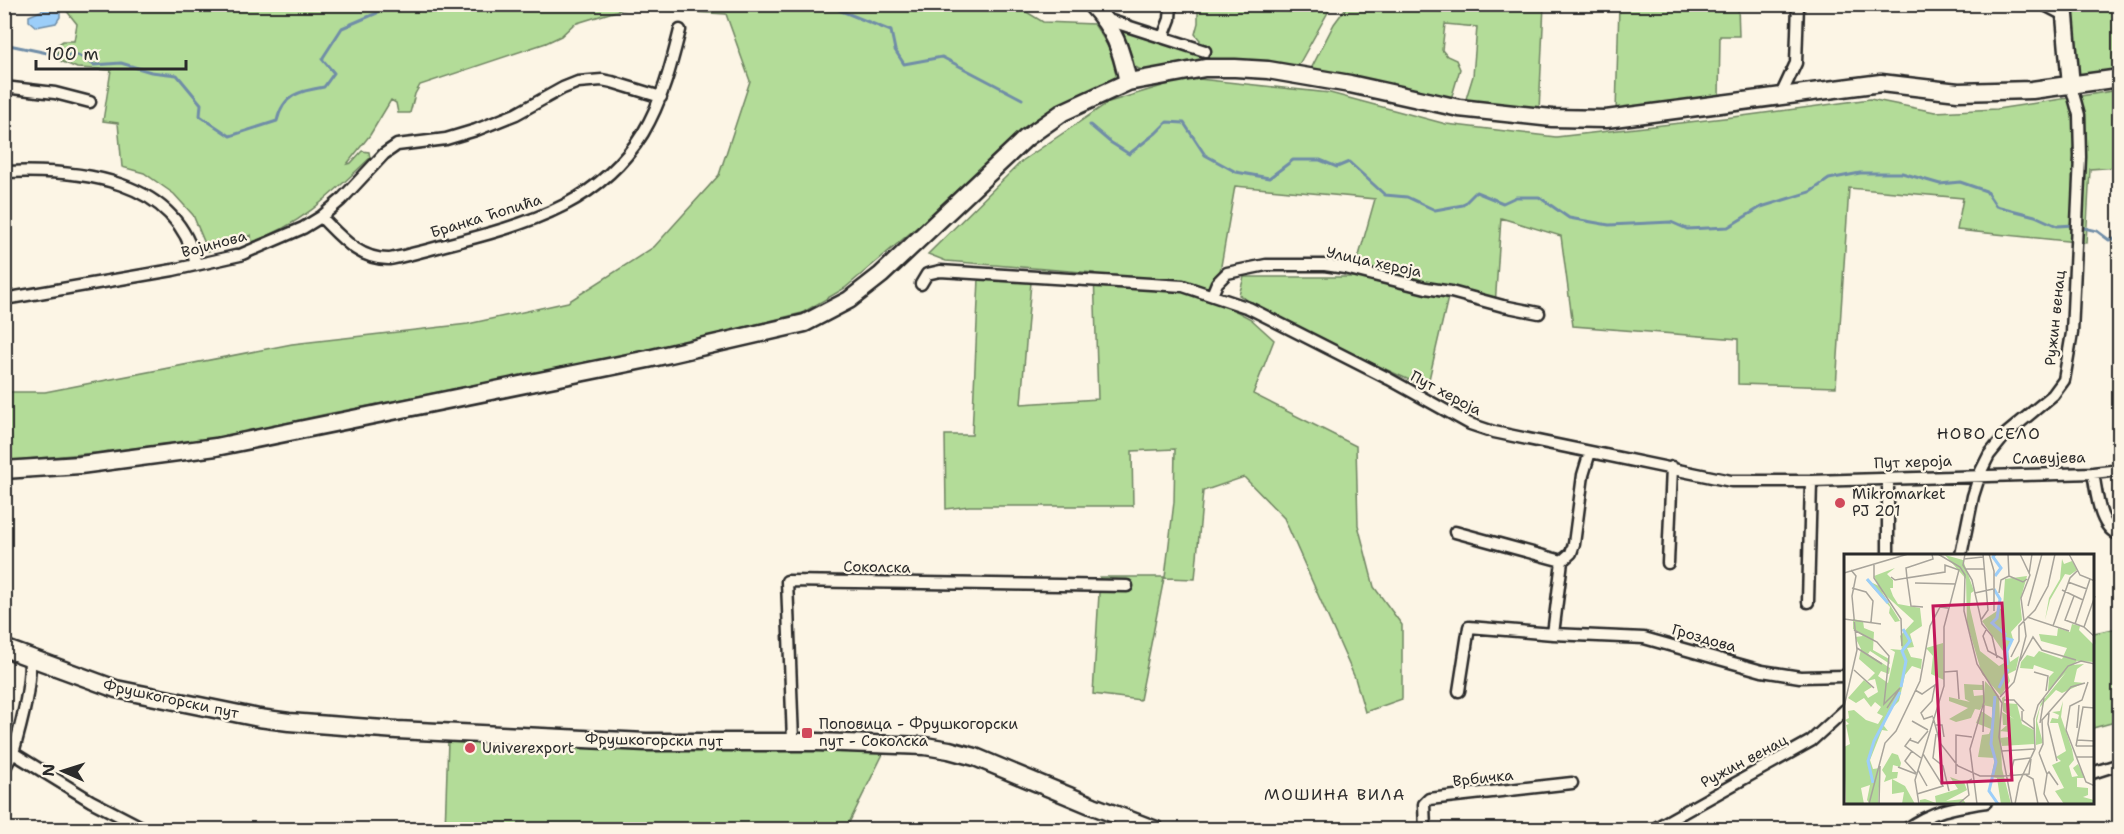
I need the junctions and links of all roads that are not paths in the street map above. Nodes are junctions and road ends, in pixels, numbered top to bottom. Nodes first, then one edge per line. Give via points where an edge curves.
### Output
1 (1090, 4) edge
2 (1171, 4) edge
3 (1798, 4) edge
4 (2043, 4) edge
5 (2064, 10) edge
6 (1105, 19) junction
7 (680, 30) dead end
8 (1163, 37) junction
9 (1206, 51) dead end
10 (2120, 78) edge
11 (1128, 82) junction
12 (2071, 86) junction
13 (4, 87) edge
14 (1781, 95) junction
15 (661, 97) junction
16 (90, 102) dead end
17 (4, 172) edge
18 (321, 217) junction
19 (196, 265) junction
20 (921, 284) dead end
21 (1212, 295) junction
22 (4, 299) edge
23 (1539, 313) dead end
24 (1590, 452) junction
25 (1672, 467) junction
26 (4, 470) edge
27 (2120, 470) edge
28 (2093, 473) junction
29 (1979, 475) junction
30 (1888, 478) junction
31 (1811, 481) junction
32 (1455, 532) dead end
33 (2120, 535) edge
34 (1888, 554) edge
35 (1961, 554) edge
36 (1562, 561) junction
37 (1668, 563) dead end
38 (1127, 586) dead end
39 (1808, 602) dead end
40 (1554, 634) junction
41 (4, 648) edge
42 (30, 659) junction
43 (1844, 676) edge
44 (1459, 691) dead end
45 (1844, 711) edge
46 (793, 741) junction
47 (12, 753) junction
48 (2120, 764) edge
49 (4, 769) edge
50 (2094, 772) edge
51 (1572, 783) dead end
52 (1971, 804) edge
53 (147, 830) edge
54 (1156, 830) edge
55 (1425, 830) edge
56 (1652, 830) edge
57 (1905, 830) edge

1 - 6 main road
2 - 8 street
3 - 14 street via 1796,63
4 - 5 street
5 - 12 main road
6 - 8 street
6 - 11 main road via 1121,51
7 - 15 street, Бранка Ћопића
8 - 9 street
10 - 12 main road
11 - 14 main road via 1205,68 1268,70 1459,108 1552,118 1606,119
11 - 26 main road via 1082,102 1042,126 881,275 849,300 805,323 660,357 216,447 80,465
12 - 14 main road via 1958,92 1881,83
12 - 29 street, Ружин венац via 2079,115 2080,157 2072,333 2064,380 2053,395 2006,434
13 - 16 street via 56,93
15 - 18 street, Војинова via 612,82 578,82 470,133 397,145
15 - 18 street, Бранка Ћопића via 642,134 604,179 563,207 537,218 497,232 381,259 352,247
17 - 19 street via 77,174 143,193 161,204 183,230
18 - 19 street, Војинова via 240,255
19 - 22 street, Војинова
20 - 21 street, Пут хероја via 927,274 940,271 1183,286
21 - 23 street, Улица хероја via 1227,273 1266,265 1325,265
21 - 24 street, Пут хероја via 1249,308 1470,424
24 - 25 street, Пут хероја
24 - 36 street via 1574,544
25 - 31 street, Пут хероја via 1731,481
25 - 37 street
27 - 28 street, Славујева
28 - 29 street, Славујева
28 - 33 street via 2106,525
29 - 30 street, Пут хероја
29 - 35 street, Ружин венац
30 - 31 street, Пут хероја
30 - 34 street
31 - 39 street
32 - 36 street
36 - 40 street
38 - 46 street, Соколска via 787,581
40 - 43 street, Гроздова via 1644,638 1762,671 1800,677
40 - 44 street, Гроздова via 1469,627
41 - 42 main road, Фрушкогорски пут
42 - 46 main road, Фрушкогорски пут via 116,689 289,722 646,742
42 - 47 street via 26,702
45 - 56 street, Ружин венац via 1811,741
46 - 54 main road, Фрушкогорски пут via 949,750
47 - 49 street
47 - 53 street
48 - 50 street
51 - 55 street, Врбичка via 1430,799 1424,804
52 - 57 street via 1923,817

